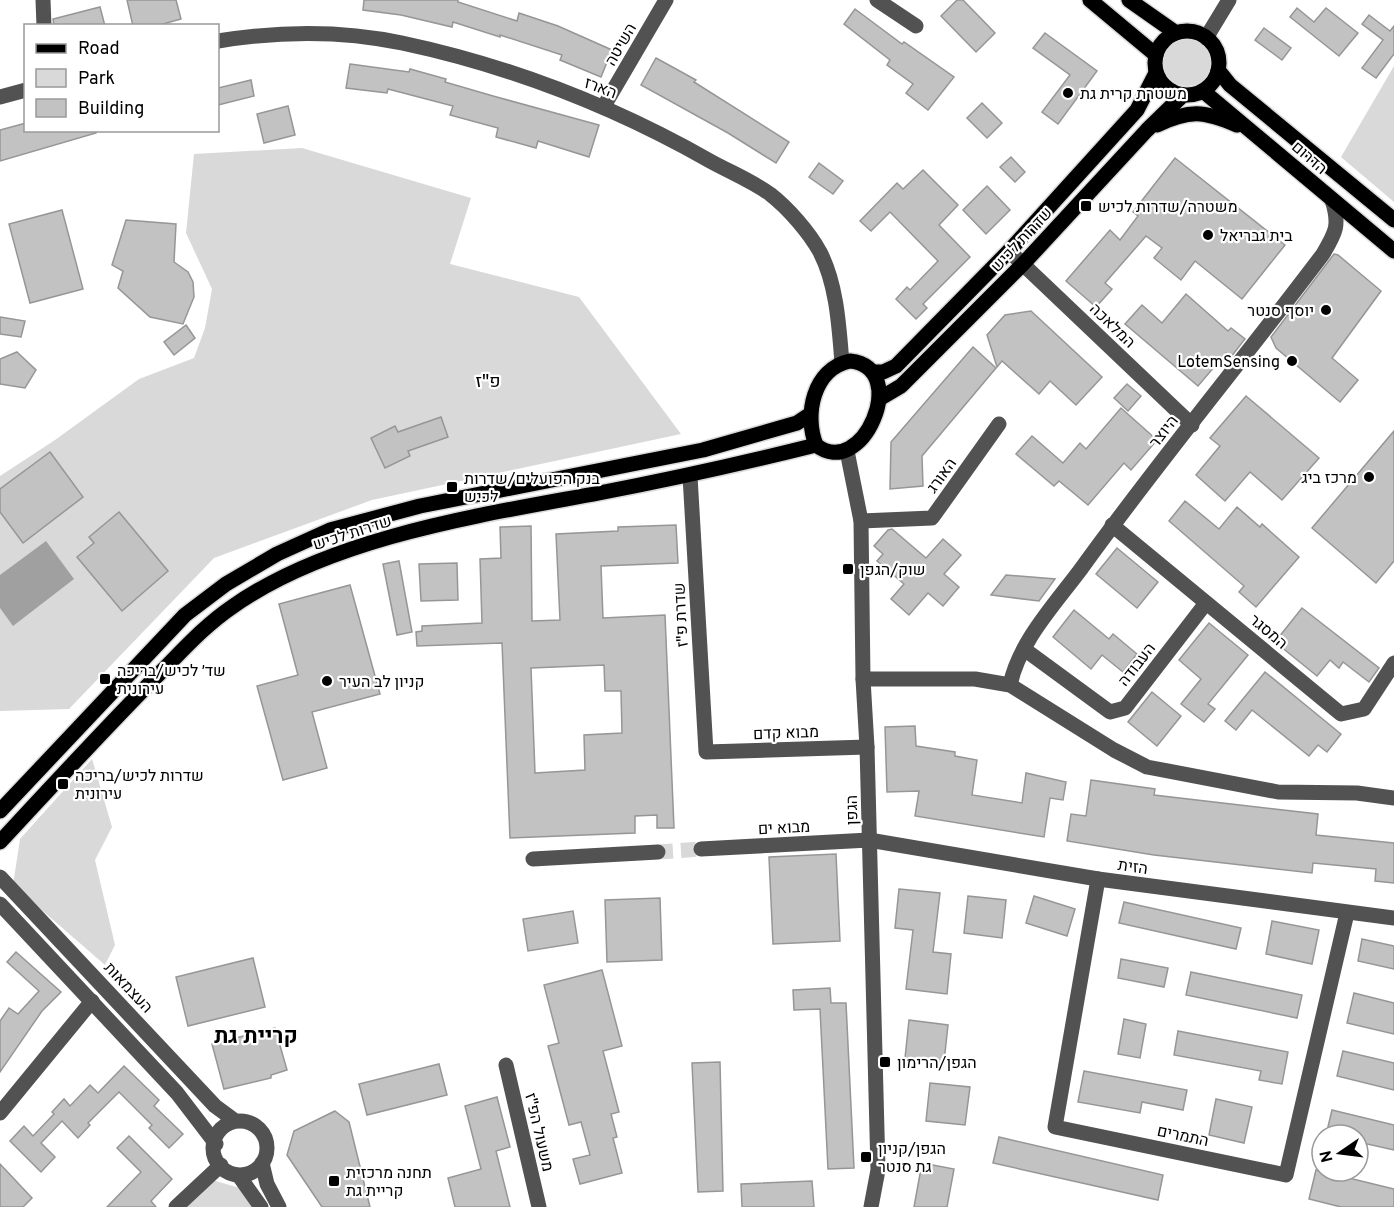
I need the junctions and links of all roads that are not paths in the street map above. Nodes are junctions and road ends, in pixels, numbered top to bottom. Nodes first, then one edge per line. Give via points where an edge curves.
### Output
1 (43, 0) edge
2 (666, 0) edge
3 (877, 0) edge
4 (1090, 0) edge
5 (1129, 0) edge
6 (1229, 0) edge
7 (44, 24) edge
8 (916, 26) dead end
9 (1176, 33) junction
10 (1206, 38) junction
11 (219, 41) edge
12 (1156, 55) junction
13 (1218, 70) junction
14 (1156, 73) junction
15 (24, 91) edge
16 (1203, 91) junction
17 (1183, 95) junction
18 (0, 97) edge
19 (604, 106) junction
20 (1147, 130) junction
21 (1252, 132) junction
22 (1332, 200) junction
23 (1394, 220) edge
24 (1009, 250) junction
25 (1394, 250) edge
26 (1023, 264) junction
27 (842, 363) junction
28 (873, 372) junction
29 (879, 399) junction
30 (809, 416) junction
31 (999, 424) dead end
32 (1192, 425) junction
33 (816, 445) junction
34 (847, 451) junction
35 (690, 476) junction
36 (861, 521) junction
37 (1112, 525) junction
38 (1206, 603) junction
39 (1024, 649) junction
40 (1394, 663) edge
41 (863, 679) junction
42 (1010, 685) junction
43 (867, 747) junction
44 (706, 752) joint
45 (1394, 798) edge
46 (0, 811) edge
47 (869, 840) junction
48 (0, 842) edge
49 (701, 849) tunnel mouth
50 (658, 852) tunnel mouth
51 (533, 859) dead end
52 (0, 877) edge
53 (1098, 879) junction
54 (0, 904) edge
55 (1347, 913) junction
56 (1394, 918) edge
57 (92, 1001) junction
58 (506, 1065) dead end
59 (0, 1113) edge
60 (234, 1120) junction
61 (216, 1144) junction
62 (262, 1163) junction
63 (221, 1165) junction
64 (878, 1170) junction
65 (239, 1176) junction
66 (176, 1207) edge
67 (261, 1207) edge
68 (279, 1207) edge
69 (539, 1207) edge
70 (871, 1207) edge
71 (884, 1207) edge

1 - 7 street
2 - 19 street, השיטה
3 - 8 street
4 - 12 main road
5 - 9 main road
6 - 10 street
9 - 10 main road via 1197,33
9 - 12 main road via 1163,41
10 - 13 main road via 1217,52
11 - 19 street, הארז via 299,32 401,43 480,63
12 - 14 main road
13 - 16 main road
13 - 23 main road, הדרום
14 - 17 main road via 1164,86
14 - 24 main road, שדרות לכיש via 1137,110
15 - 18 street
16 - 17 main road
16 - 21 main road, הדרום
17 - 20 main road, שדרות לכיש
19 - 27 street, הארז via 770,194 800,225 820,252 832,289
20 - 21 main road via 1183,114 1198,112
20 - 26 main road, שדרות לכיש
21 - 22 main road, הדרום
22 - 25 main road, הדרום
22 - 32 street, היוצר via 1337,227 1323,254
24 - 26 street, המלאכה
24 - 28 main road, שדרות לכיש via 896,366
26 - 29 main road, שדרות לכיש via 901,386
26 - 32 street, המלאכה
27 - 28 main road via 859,362
27 - 30 main road via 818,387
28 - 29 main road
29 - 34 main road via 867,429
30 - 33 main road
30 - 46 main road, שדרות לכיש via 703,450 420,506 330,530 277,555 220,588 185,615
31 - 36 street, האורג via 932,518
32 - 37 street, היוצר
33 - 34 main road via 831,453
33 - 35 main road, שדרות לכיש
34 - 36 street, הגפן
35 - 44 street, שדרת פ"ז
35 - 48 main road, שדרות לכיש via 484,514 350,548 284,575 231,607 196,637
36 - 41 street, הגפן
37 - 38 street, המסגר
37 - 39 street, היוצר
38 - 39 street, העבודה via 1125,708 1110,712
38 - 40 street, המסגר via 1341,714 1364,709
39 - 42 street, היוצר
41 - 42 street via 975,679
41 - 43 street, הגפן
42 - 45 street via 1147,767 1278,792 1357,793
43 - 44 street, מבוא קדם
43 - 47 street, הגפן
47 - 49 street, מבוא ים
47 - 53 street, הזית
47 - 64 street, הגפן
50 - 51 street
52 - 60 street, העצמאות via 215,1106
53 - 55 street, הזית
53 - 55 street, התמרים via 1056,1127 1286,1175
54 - 57 street
55 - 56 street, הזית
57 - 59 street
57 - 61 street via 177,1093
58 - 69 street, משעול הפ"ז
60 - 61 street via 222,1128
60 - 62 street via 250,1122 261,1131 265,1147
61 - 63 street
62 - 65 street via 256,1171
62 - 68 street
63 - 65 street
63 - 66 street
64 - 70 street, הגפן
64 - 71 street, הגפן
65 - 67 street

